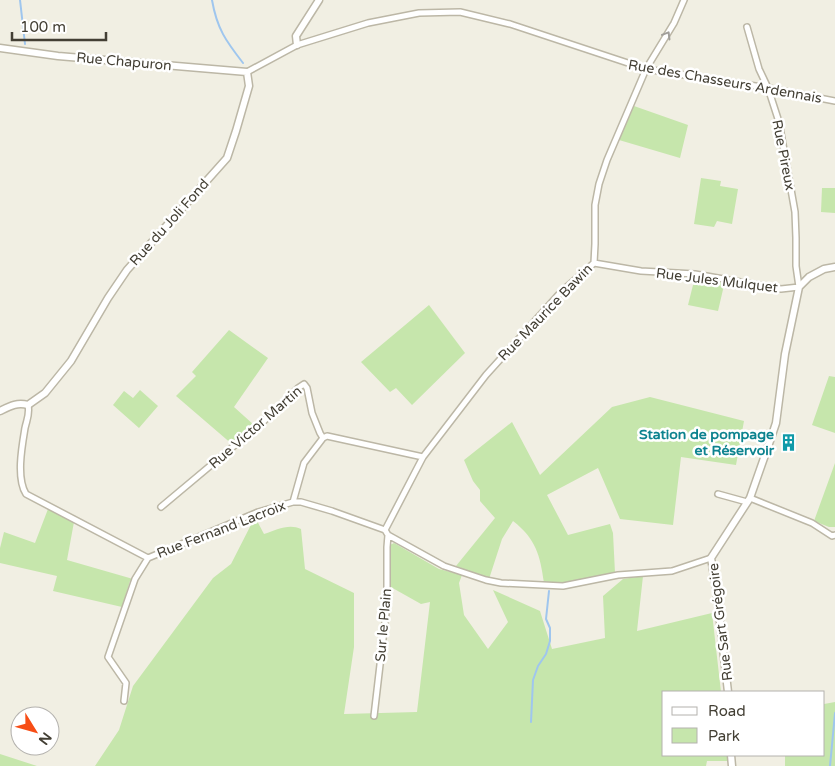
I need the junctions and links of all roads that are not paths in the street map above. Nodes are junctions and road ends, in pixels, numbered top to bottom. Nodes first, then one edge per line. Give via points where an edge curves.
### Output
1 (318, 0) edge
2 (684, 0) edge
3 (746, 27) dead end
4 (297, 46) junction
5 (0, 48) edge
6 (646, 69) junction
7 (247, 72) junction
8 (768, 88) junction
9 (835, 101) edge
10 (594, 263) junction
11 (835, 267) edge
12 (799, 287) junction
13 (28, 405) junction
14 (0, 411) edge
15 (323, 438) junction
16 (423, 458) junction
17 (718, 494) dead end
18 (749, 500) junction
19 (293, 502) junction
20 (161, 507) dead end
21 (387, 532) junction
22 (835, 536) edge
23 (148, 558) junction
24 (711, 558) junction
25 (728, 691) edge
26 (124, 701) dead end
27 (374, 716) dead end

1 - 4 street via 296,36
6 -> 2 street, Rue Maurice Bawin
3 - 8 street, Rue Pireux via 758,69
4 - 6 street, Rue des Chasseurs Ardennais via 406,14 460,12 510,24
4 - 7 street
5 - 7 street, Rue Chapuron
6 - 8 street, Rue des Chasseurs Ardennais
6 - 10 street, Rue Maurice Bawin via 599,184 595,205
7 - 13 street, Rue du Joli Fond via 249,86 227,158 127,270 71,361 45,393
8 - 9 street, Rue des Chasseurs Ardennais
8 - 12 street, Rue Pireux via 779,122 795,212
10 - 12 street, Rue Jules Mulquet via 695,274 781,289
10 - 16 street, Rue Maurice Bawin via 529,325
11 - 12 street via 809,277
12 - 18 street, Rue Sart Grégoire via 785,354 776,423
13 - 14 street via 14,404
13 - 23 street, Rue Fernand Lacroix via 30,413 25,427 20,476 26,494
15 - 16 street via 327,436
15 - 19 street via 304,464
15 - 20 street, Rue Victor Martin via 304,384
16 - 21 street, Rue Maurice Bawin
17 - 18 street
18 - 22 street via 812,523
18 - 24 street, Rue Sart Grégoire
19 - 21 street, Rue Fernand Lacroix via 332,511
19 - 23 street, Rue Fernand Lacroix via 258,512
21 - 24 street, Rue Fernand Lacroix via 444,566 501,583 568,586 618,575 672,571
21 - 27 street, Sur le Plain via 387,605
23 - 26 street via 135,580 108,657 126,683
24 - 25 street, Rue Sart Grégoire

